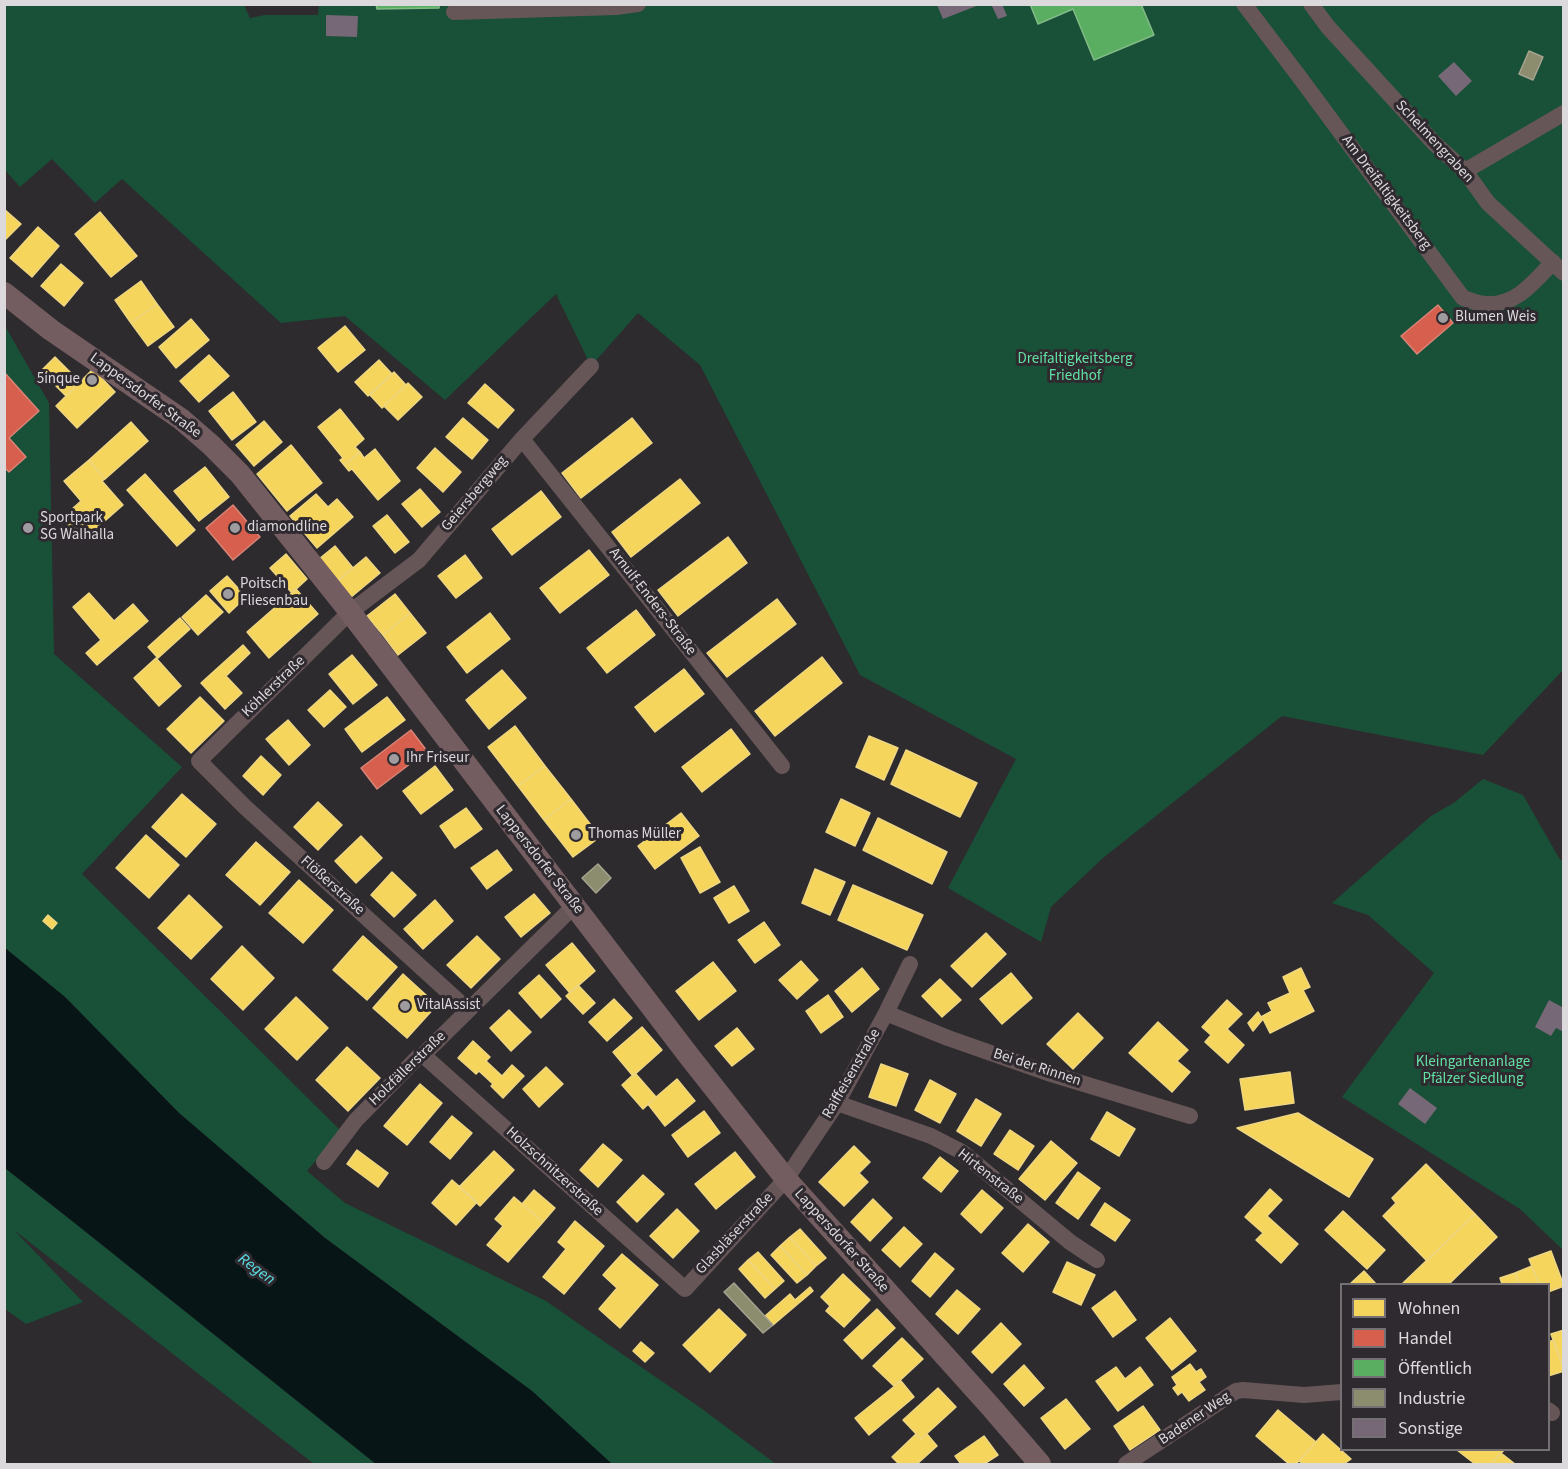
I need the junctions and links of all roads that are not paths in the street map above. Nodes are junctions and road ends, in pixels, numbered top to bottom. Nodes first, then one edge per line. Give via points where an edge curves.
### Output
1 (638, 4) edge
2 (1244, 4) edge
3 (1311, 4) edge
4 (615, 6) edge
5 (454, 12) dead end
6 (1563, 113) edge
7 (1465, 171) junction
8 (1558, 267) edge
9 (6, 296) edge
10 (591, 366) dead end
11 (522, 439) junction
12 (350, 612) junction
13 (199, 761) joint
14 (782, 766) dead end
15 (574, 906) junction
16 (910, 964) dead end
17 (468, 1010) junction
18 (886, 1012) junction
19 (423, 1055) junction
20 (837, 1103) junction
21 (1190, 1116) dead end
22 (324, 1162) dead end
23 (786, 1179) junction
24 (1097, 1260) dead end
25 (685, 1289) joint
26 (1340, 1392) edge
27 (1040, 1464) edge
28 (1126, 1464) edge

1 - 4 street
2 - 8 street, Am Dreifaltigkeitsberg via 1463,298 1485,304 1506,303
3 - 7 street, Schelmengraben via 1434,143
4 - 5 street
6 - 7 street
7 - 8 street, Schelmengraben via 1488,203
9 - 12 street, Lappersdorfer Straße via 181,419 211,445 240,474
10 - 11 street, Geiersbergweg
11 - 12 street, Geiersbergweg via 419,560
11 - 14 street, Arnulf-Enders-Straße
12 - 13 street, Köhlerstraße
12 - 15 street, Lappersdorfer Straße
13 - 17 street, Flößerstraße
15 - 17 street, Holzfällerstraße
15 - 23 street, Lappersdorfer Straße
16 - 18 street, Raiffeisenstraße
17 - 19 street, Holzfällerstraße
18 - 20 street, Raiffeisenstraße
18 - 21 street, Bei der Rinnen via 1037,1069
19 - 22 street, Holzfällerstraße via 356,1120
19 - 25 street, Holzschnitzerstraße
20 - 23 street, Raiffeisenstraße
20 - 24 street, Hirtenstraße via 931,1136 962,1152
23 - 25 street, Glasbläserstraße
23 - 27 street, Lappersdorfer Straße
26 - 28 street, Badener Weg via 1304,1395 1236,1391

